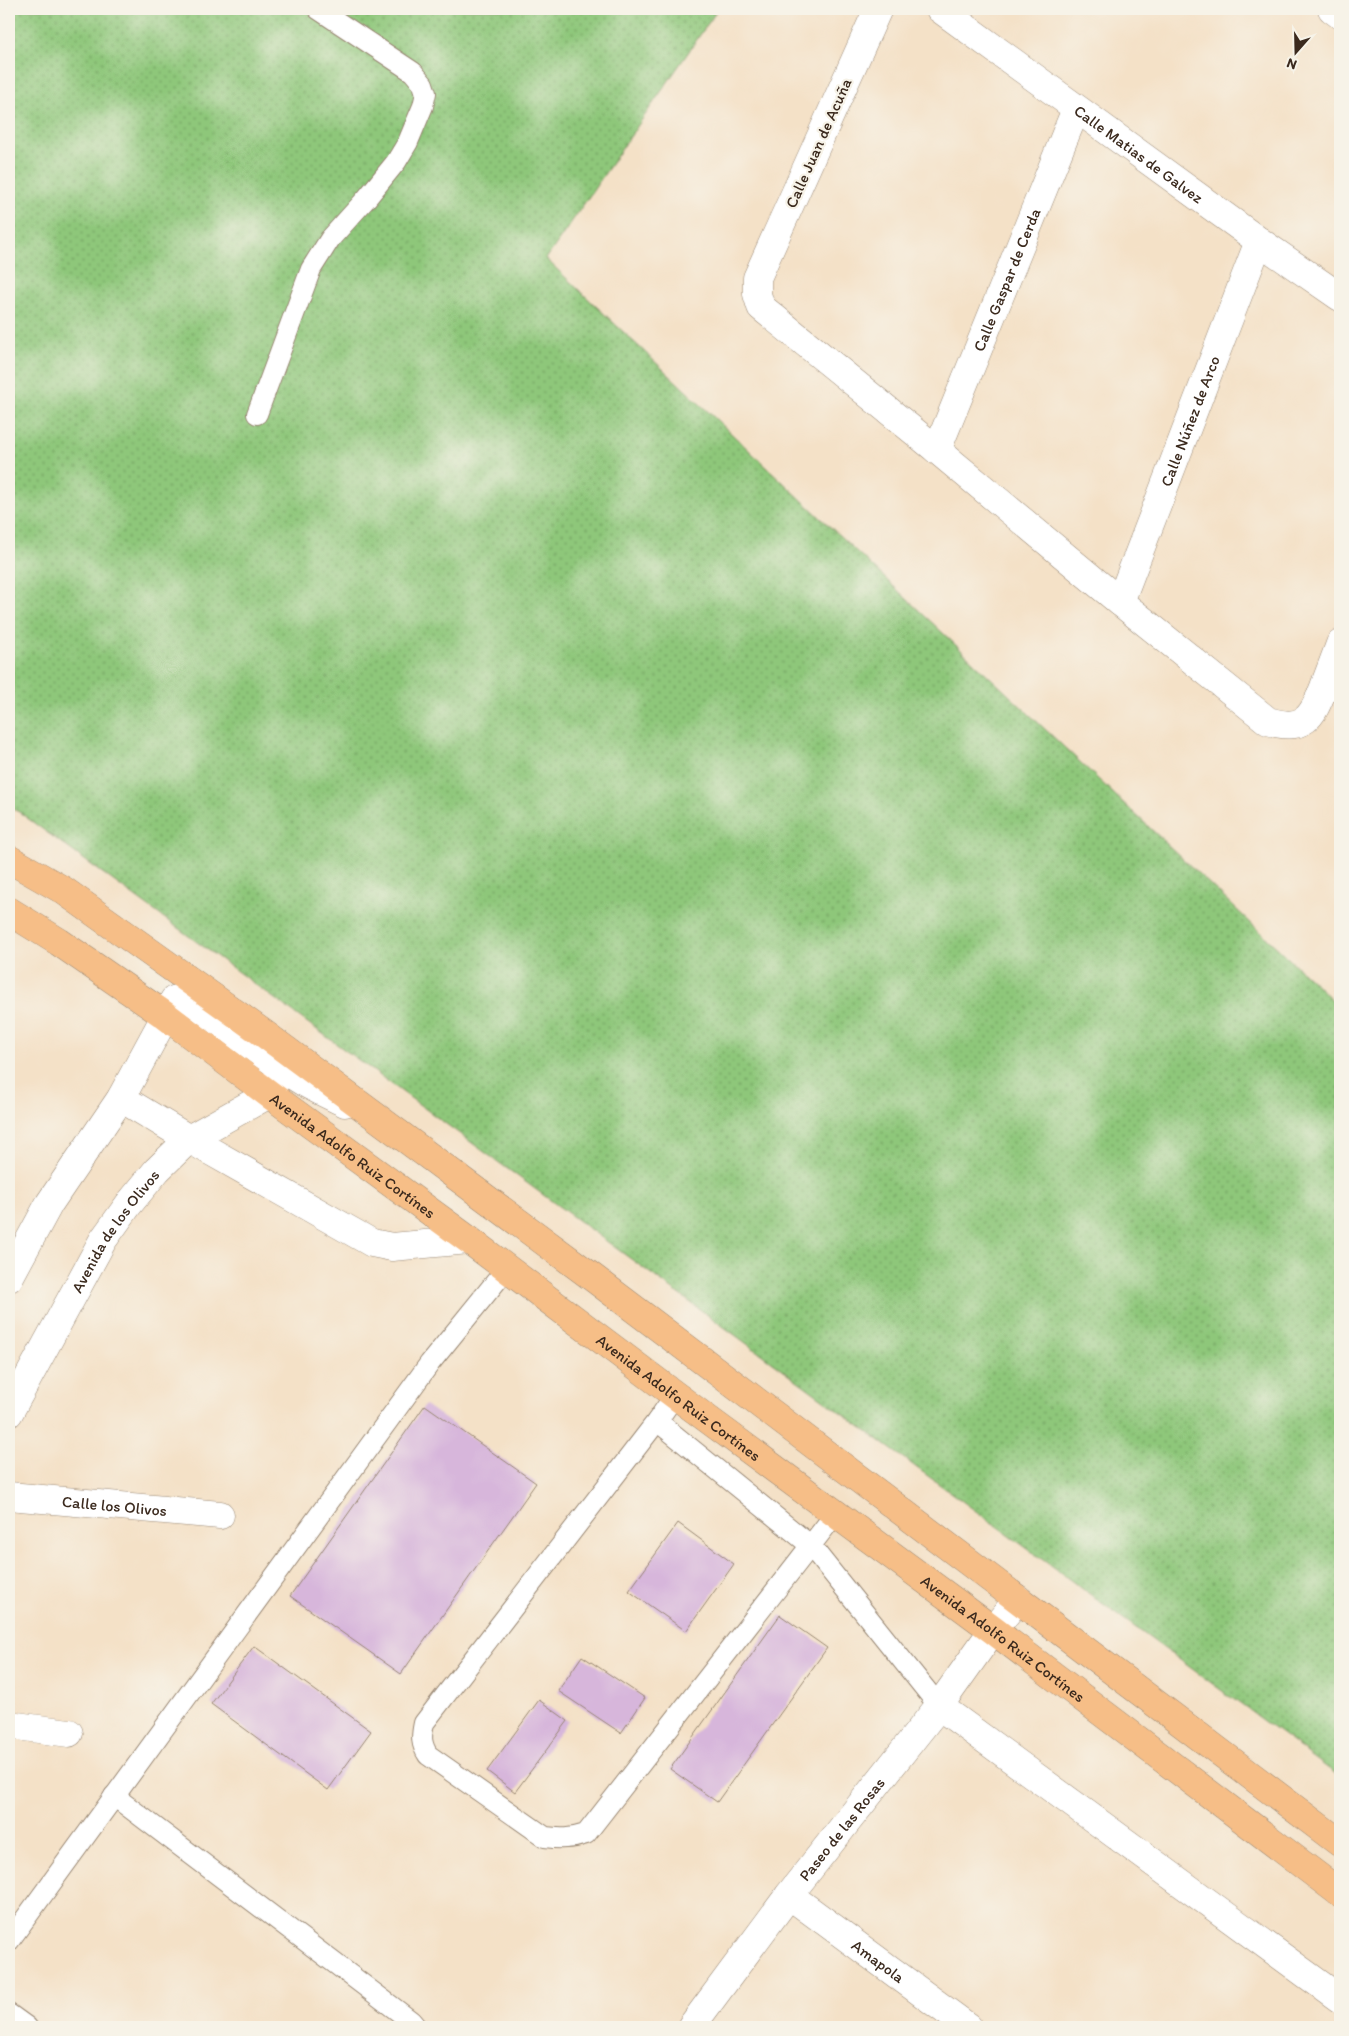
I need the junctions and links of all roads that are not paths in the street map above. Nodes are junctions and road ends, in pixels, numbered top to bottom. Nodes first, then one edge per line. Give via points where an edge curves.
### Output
1 (318, 9) edge
2 (878, 9) edge
3 (940, 9) edge
4 (1332, 9) edge
5 (1340, 15) edge
6 (1076, 109) junction
7 (1259, 241) junction
8 (1340, 297) edge
9 (257, 414) dead end
10 (937, 450) junction
11 (1120, 602) junction
12 (1340, 644) edge
13 (9, 859) edge
14 (9, 911) edge
15 (166, 1016) junction
16 (263, 1033) junction
17 (277, 1064) junction
18 (269, 1094) junction
19 (121, 1098) junction
20 (189, 1140) junction
21 (430, 1156) junction
22 (469, 1240) junction
23 (507, 1268) junction
24 (9, 1278) edge
25 (675, 1395) junction
26 (9, 1413) edge
27 (657, 1421) junction
28 (9, 1496) edge
29 (836, 1513) junction
30 (220, 1515) dead end
31 (810, 1545) junction
32 (1018, 1599) junction
33 (992, 1630) junction
34 (939, 1706) junction
35 (9, 1726) edge
36 (69, 1734) dead end
37 (114, 1796) junction
38 (1340, 1843) edge
39 (1340, 1893) edge
40 (789, 1895) junction
41 (9, 1941) edge
42 (1340, 1999) edge
43 (9, 2014) edge
44 (28, 2027) edge
45 (416, 2027) edge
46 (691, 2027) edge
47 (968, 2027) edge

1 - 9 lane via 413,72 423,84 426,94 408,142 396,162 330,239 311,270
2 - 10 street, Calle Juan de Acuña via 757,278 757,294 761,307 770,316
3 - 6 street, Calle Matias de Galvez
4 - 5 street
6 - 7 street, Calle Matias de Galvez
6 - 10 street, Calle Gaspar de Cerda
7 - 8 street, Calle Matias de Galvez
7 - 11 street, Calle Núñez de Arco
10 - 11 street
11 - 12 street via 1268,721 1282,725 1307,720 1316,708
13 - 16 main road via 63,890
14 - 15 main road, Avenida Adolfo Ruiz Cortínes
15 - 17 street via 174,1000 185,996
15 - 18 main road, Avenida Adolfo Ruiz Cortínes
15 - 19 street
16 - 17 street
16 - 21 main road
17 - 18 street via 279,1075
17 - 21 street
18 - 20 street, Avenida de los Olivos
18 - 22 main road, Avenida Adolfo Ruiz Cortínes
19 - 20 street
19 - 24 street via 49,1204
20 - 22 street via 372,1243 392,1247
20 - 26 street, Avenida de los Olivos via 157,1170 103,1240
21 - 32 main road
22 - 23 main road, Avenida Adolfo Ruiz Cortínes
23 - 25 main road, Avenida Adolfo Ruiz Cortínes
23 - 37 lane via 430,1363
25 - 27 lane
25 - 29 main road, Avenida Adolfo Ruiz Cortínes
27 - 31 lane
27 - 31 lane via 424,1724 422,1746 428,1756 545,1837 573,1839 586,1834
28 - 30 street, Calle los Olivos
29 - 31 lane
29 - 33 main road, Avenida Adolfo Ruiz Cortínes
31 - 34 lane
32 - 33 street, Paseo de las Rosas
32 - 38 main road
33 - 34 street, Paseo de las Rosas
33 - 39 main road, Avenida Adolfo Ruiz Cortínes
34 - 40 street, Paseo de las Rosas
34 - 42 street
35 - 36 street
37 - 41 lane
37 - 45 lane
40 - 46 street, Paseo de las Rosas
40 - 47 street, Amapola
43 - 44 lane

